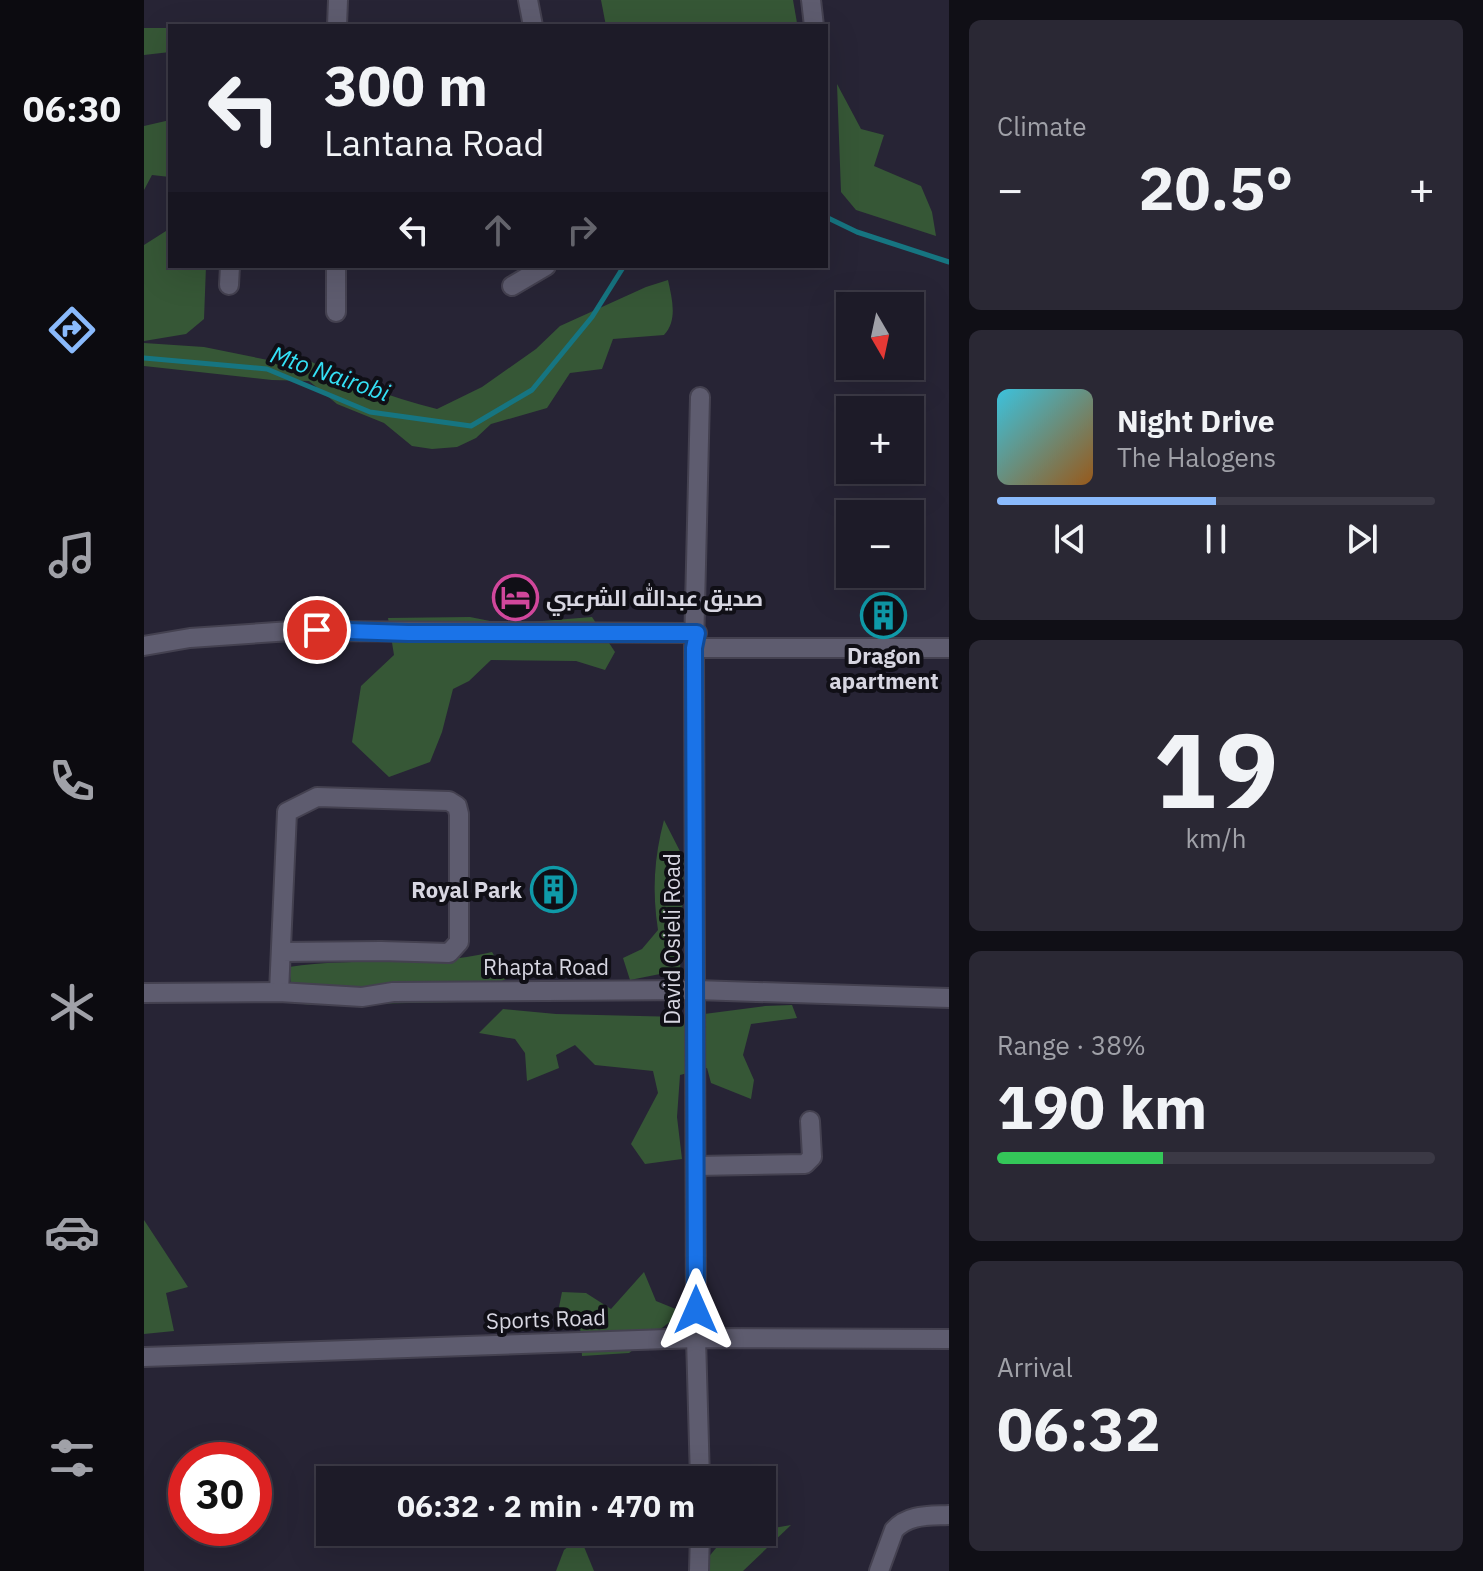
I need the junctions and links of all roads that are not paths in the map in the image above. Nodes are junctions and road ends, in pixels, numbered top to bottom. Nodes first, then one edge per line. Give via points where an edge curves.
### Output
1 (338, 0) edge
2 (528, 0) edge
3 (811, 0) edge
4 (337, 24) edge
5 (533, 24) edge
6 (814, 24) edge
7 (336, 268) edge
8 (543, 268) edge
9 (512, 286) dead end
10 (336, 312) dead end
11 (700, 397) dead end
12 (696, 641) junction
13 (144, 646) edge
14 (949, 648) edge
15 (281, 952) junction
16 (696, 990) junction
17 (279, 992) junction
18 (144, 993) edge
19 (949, 998) edge
20 (810, 1121) dead end
21 (696, 1166) junction
22 (696, 1338) junction
23 (949, 1339) edge
24 (144, 1357) edge
25 (700, 1466) edge
26 (949, 1515) edge
27 (700, 1546) edge
28 (699, 1571) edge
29 (879, 1571) edge

1 - 4 street
2 - 5 street
3 - 6 street
7 - 10 street
8 - 9 street
11 - 12 street, David Osieli Road
12 - 13 street via 304,630
12 - 14 street
12 - 16 street, David Osieli Road
15 - 15 street via 287,812 317,797 449,801 457,806 456,948 449,953
15 - 17 street
16 - 17 street, Rhapta Road via 393,992 362,997
16 - 19 street, Rhapta Road
16 - 21 street, David Osieli Road
17 - 18 street, Rhapta Road
20 - 21 street via 812,1157 805,1164
21 - 22 street, David Osieli Road
22 - 23 street, Sports Road
22 - 24 street, Sports Road
22 - 25 street, David Osieli Road
26 - 29 street via 912,1518 898,1525
27 - 28 street

